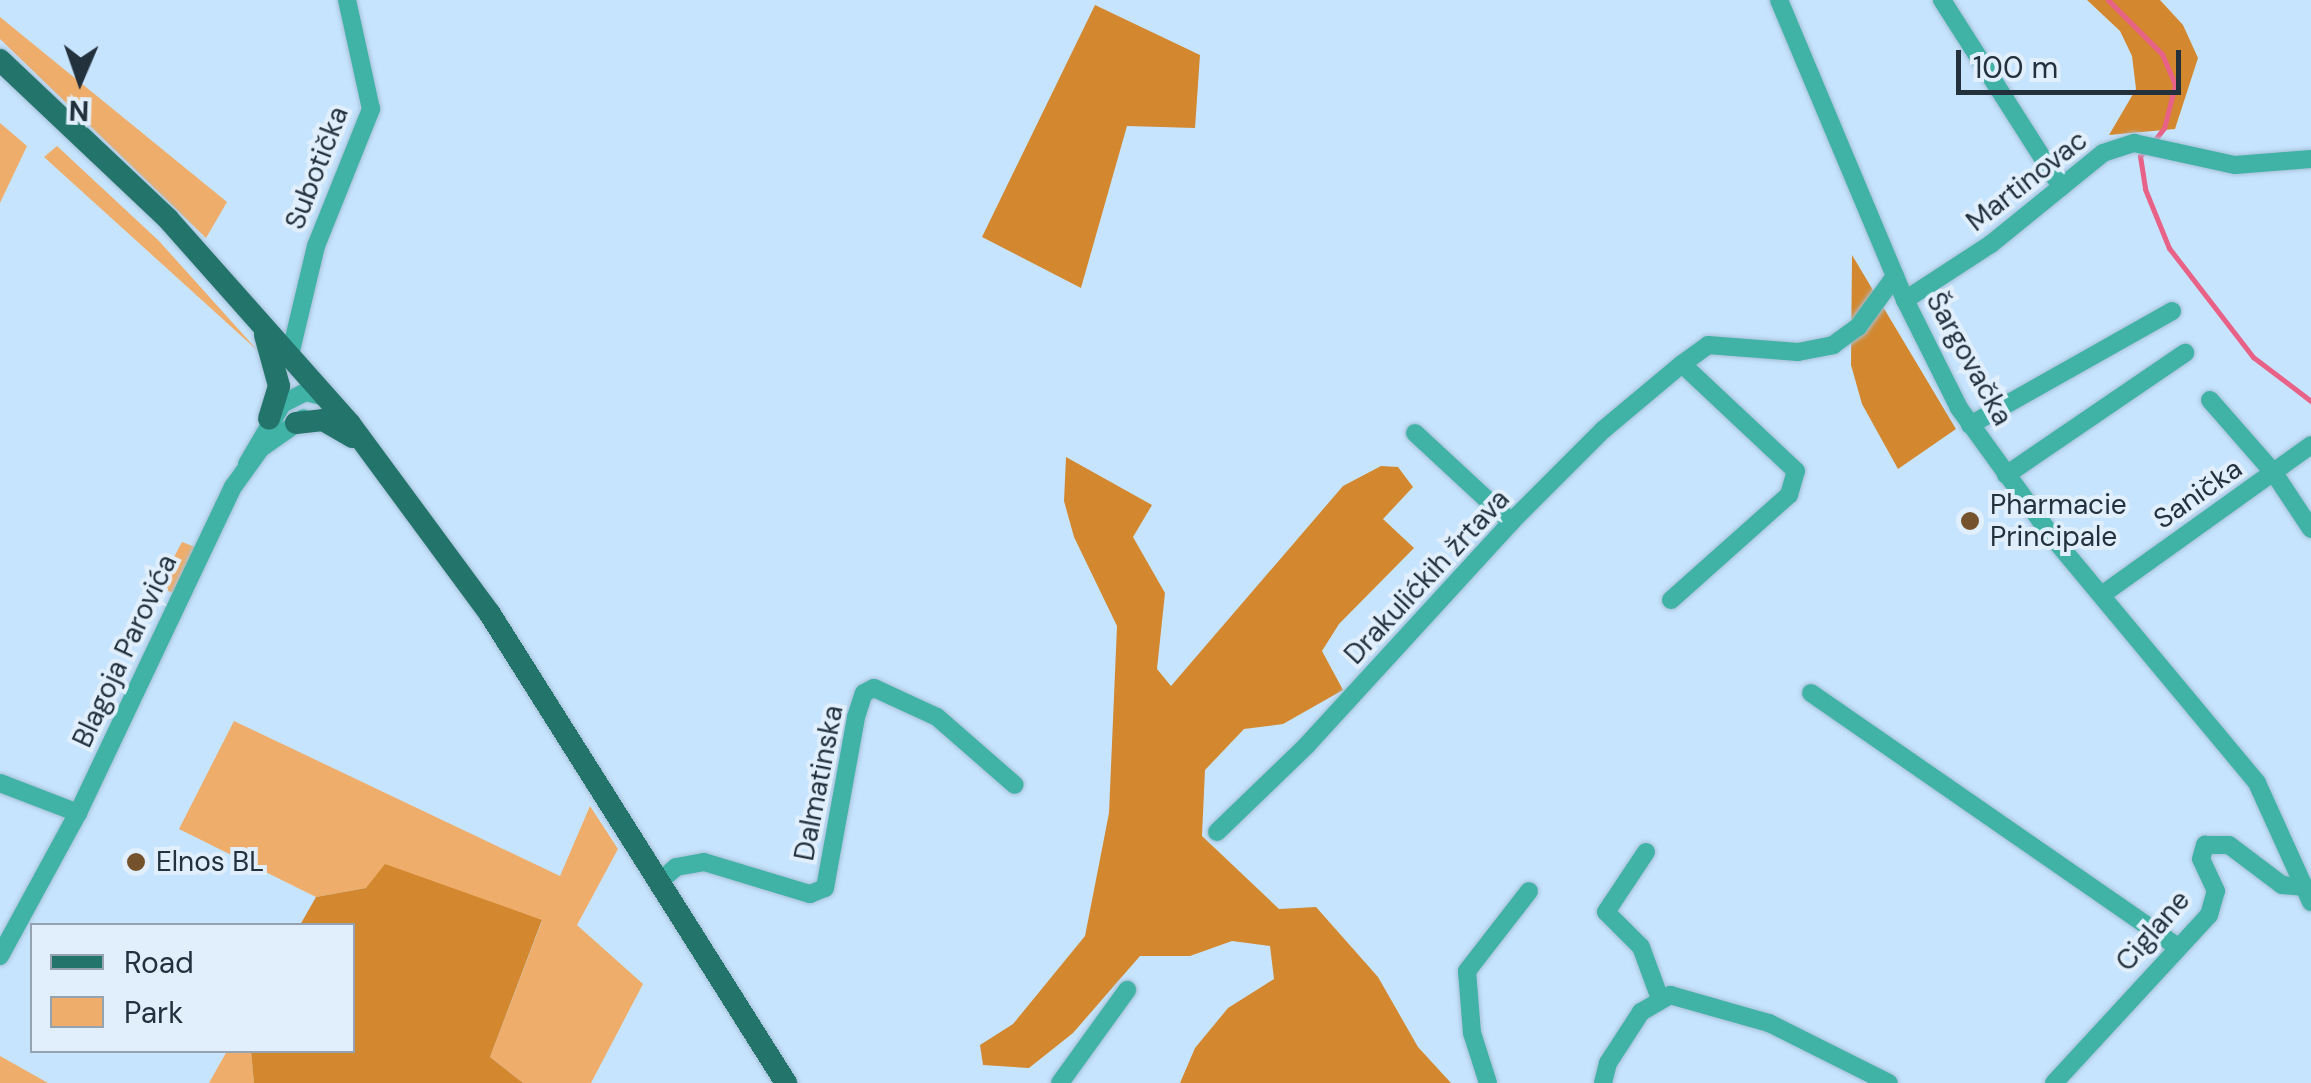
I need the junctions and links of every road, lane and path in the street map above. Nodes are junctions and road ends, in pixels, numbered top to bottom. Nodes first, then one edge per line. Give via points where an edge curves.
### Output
1 (347, 0) edge
2 (1779, 0) edge
3 (1942, 0) edge
4 (0, 60) edge
5 (2311, 159) edge
6 (2061, 187) junction
7 (1895, 276) junction
8 (1905, 300) junction
9 (248, 307) junction
10 (2172, 311) dead end
11 (2185, 353) dead end
12 (290, 355) junction
13 (1682, 364) junction
14 (324, 394) junction
15 (2210, 400) dead end
16 (268, 418) junction
17 (296, 423) junction
18 (1970, 424) junction
19 (1415, 433) dead end
20 (2311, 444) edge
21 (374, 459) junction
22 (247, 464) junction
23 (2274, 473) junction
24 (2006, 476) junction
25 (1511, 522) junction
26 (2311, 529) edge
27 (2103, 594) junction
28 (1671, 600) dead end
29 (1811, 693) dead end
30 (0, 782) edge
31 (1015, 785) dead end
32 (78, 813) junction
33 (1217, 832) dead end
34 (1646, 852) dead end
35 (659, 882) junction
36 (1528, 891) dead end
37 (2308, 895) edge
38 (2178, 947) junction
39 (0, 956) edge
40 (1127, 990) dead end
41 (1660, 996) junction
42 (786, 1083) edge
43 (1060, 1083) edge
44 (1488, 1083) edge
45 (1603, 1083) edge
46 (1889, 1083) edge
47 (2054, 1083) edge

1 - 12 street, Subotička via 371,109 316,246
2 - 7 street, Šargovačka
3 - 6 street
4 - 9 main road via 95,143
5 - 6 street, Martinovac via 2267,167 2134,143 2102,153
6 - 8 street, Martinovac via 1991,244
7 - 8 street, Šargovačka
7 - 13 street, Drakulićkih žrtava via 1858,327 1833,346 1798,352 1708,346
8 - 18 street, Šargovačka
9 - 12 main road
9 - 16 main road via 278,370
10 - 18 street
11 - 24 street
12 - 14 main road
13 - 25 street, Drakulićkih žrtava via 1603,430
13 - 28 street via 1796,471 1789,495
14 - 16 street via 298,394
14 - 17 street, Blagoja Parovića via 321,406
14 - 21 main road
15 - 23 street, Sanička
16 - 22 street
17 - 21 main road via 334,424
17 - 22 street, Blagoja Parovića
18 - 24 street, Šargovačka
19 - 25 street
20 - 23 street, Sanička
21 - 35 main road via 490,614
22 - 32 street, Blagoja Parovića
23 - 26 street, Sanička
23 - 27 street, Sanička
24 - 27 street, Šargovačka
25 - 33 street, Drakulićkih žrtava via 1308,746
27 - 37 street, Šargovačka via 2257,783
29 - 38 street
30 - 32 street
31 - 35 street, Dalmatinska via 937,718 874,688 864,693 856,717 824,888 810,894 704,862 676,866
32 - 39 street, Blagoja Parovića
34 - 41 street via 1606,912 1641,947
35 - 42 main road
36 - 44 street via 1468,971 1472,1033
37 - 38 street, Ciglane via 2282,885 2230,845 2205,845 2201,859 2215,900
38 - 47 street, Ciglane
40 - 43 street
41 - 45 street via 1621,1040
41 - 46 street via 1769,1023

